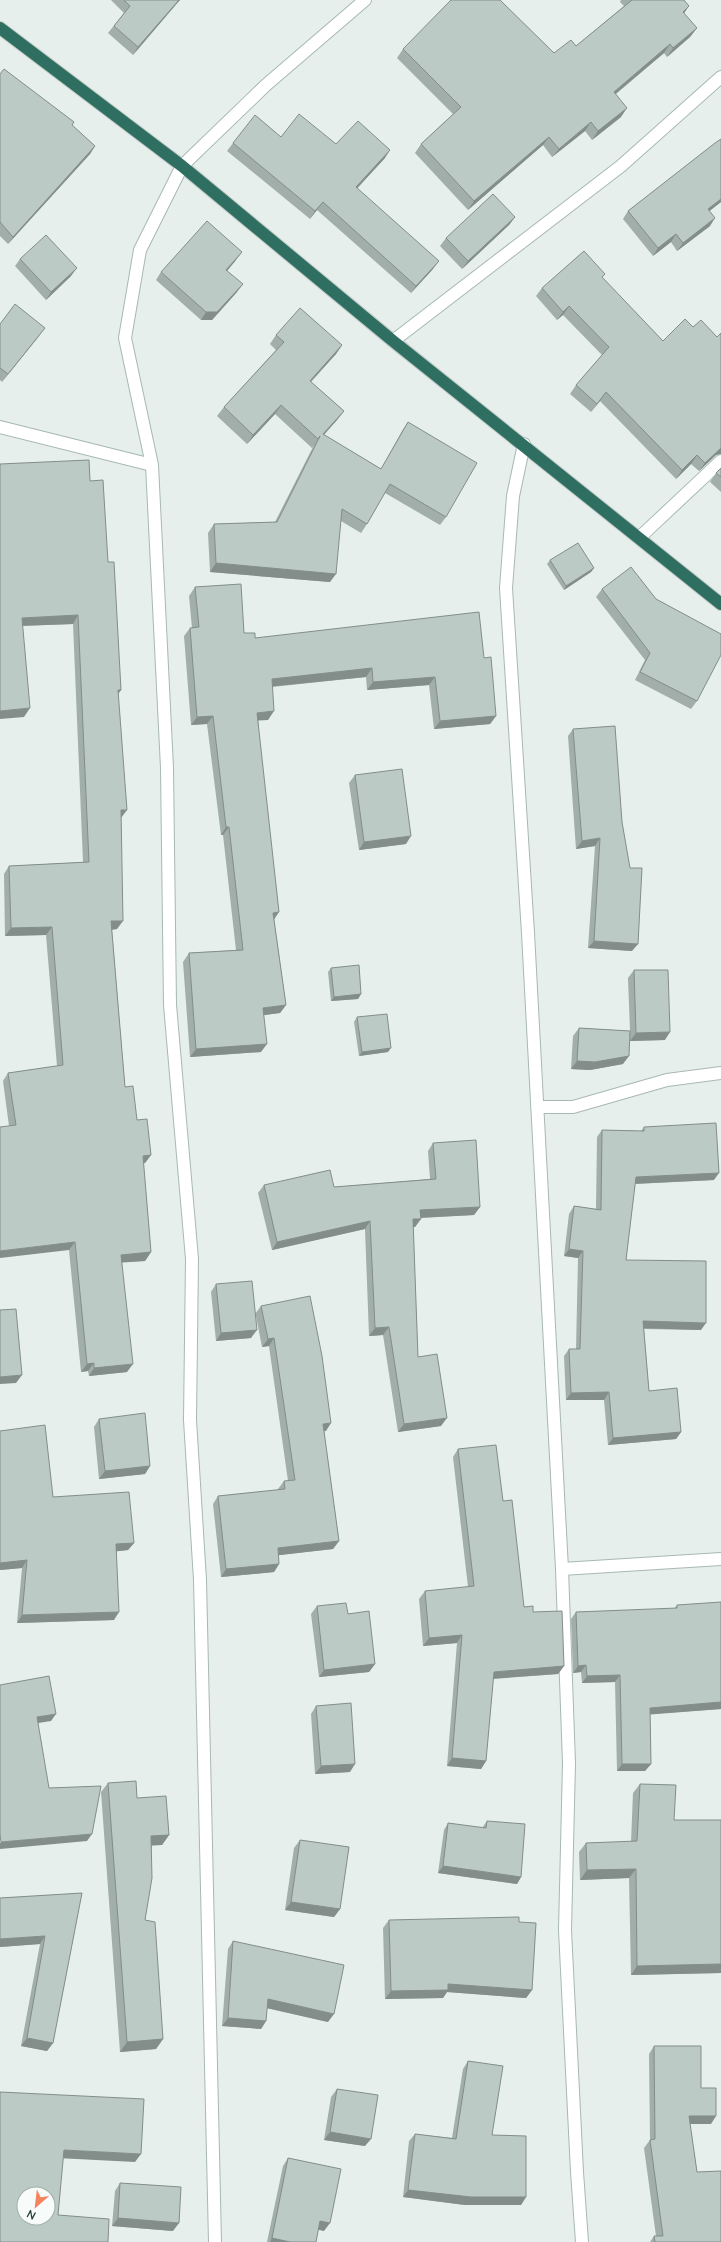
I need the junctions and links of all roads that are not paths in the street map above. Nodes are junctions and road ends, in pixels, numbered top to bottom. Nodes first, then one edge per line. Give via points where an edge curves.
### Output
1 (365, 0) edge
2 (0, 28) edge
3 (721, 77) edge
4 (182, 166) junction
5 (393, 341) junction
6 (0, 427) edge
7 (524, 444) junction
8 (721, 461) edge
9 (152, 465) junction
10 (640, 538) junction
11 (721, 604) edge
12 (721, 1073) edge
13 (537, 1107) junction
14 (721, 1560) edge
15 (562, 1570) junction
16 (215, 2242) edge
17 (582, 2242) edge

1 - 4 street via 266,85
2 - 4 highway
3 - 5 street via 621,166
4 - 5 highway
4 - 9 street via 140,250 125,338
5 - 7 highway
6 - 9 street
7 - 10 highway
7 - 13 street via 513,496 506,588
8 - 10 street
9 - 16 street via 167,768 170,1005 192,1259 190,1420 200,1580
10 - 11 highway
12 - 13 street via 667,1080 573,1107
13 - 15 street
14 - 15 street
15 - 17 street via 569,1763 565,1930

